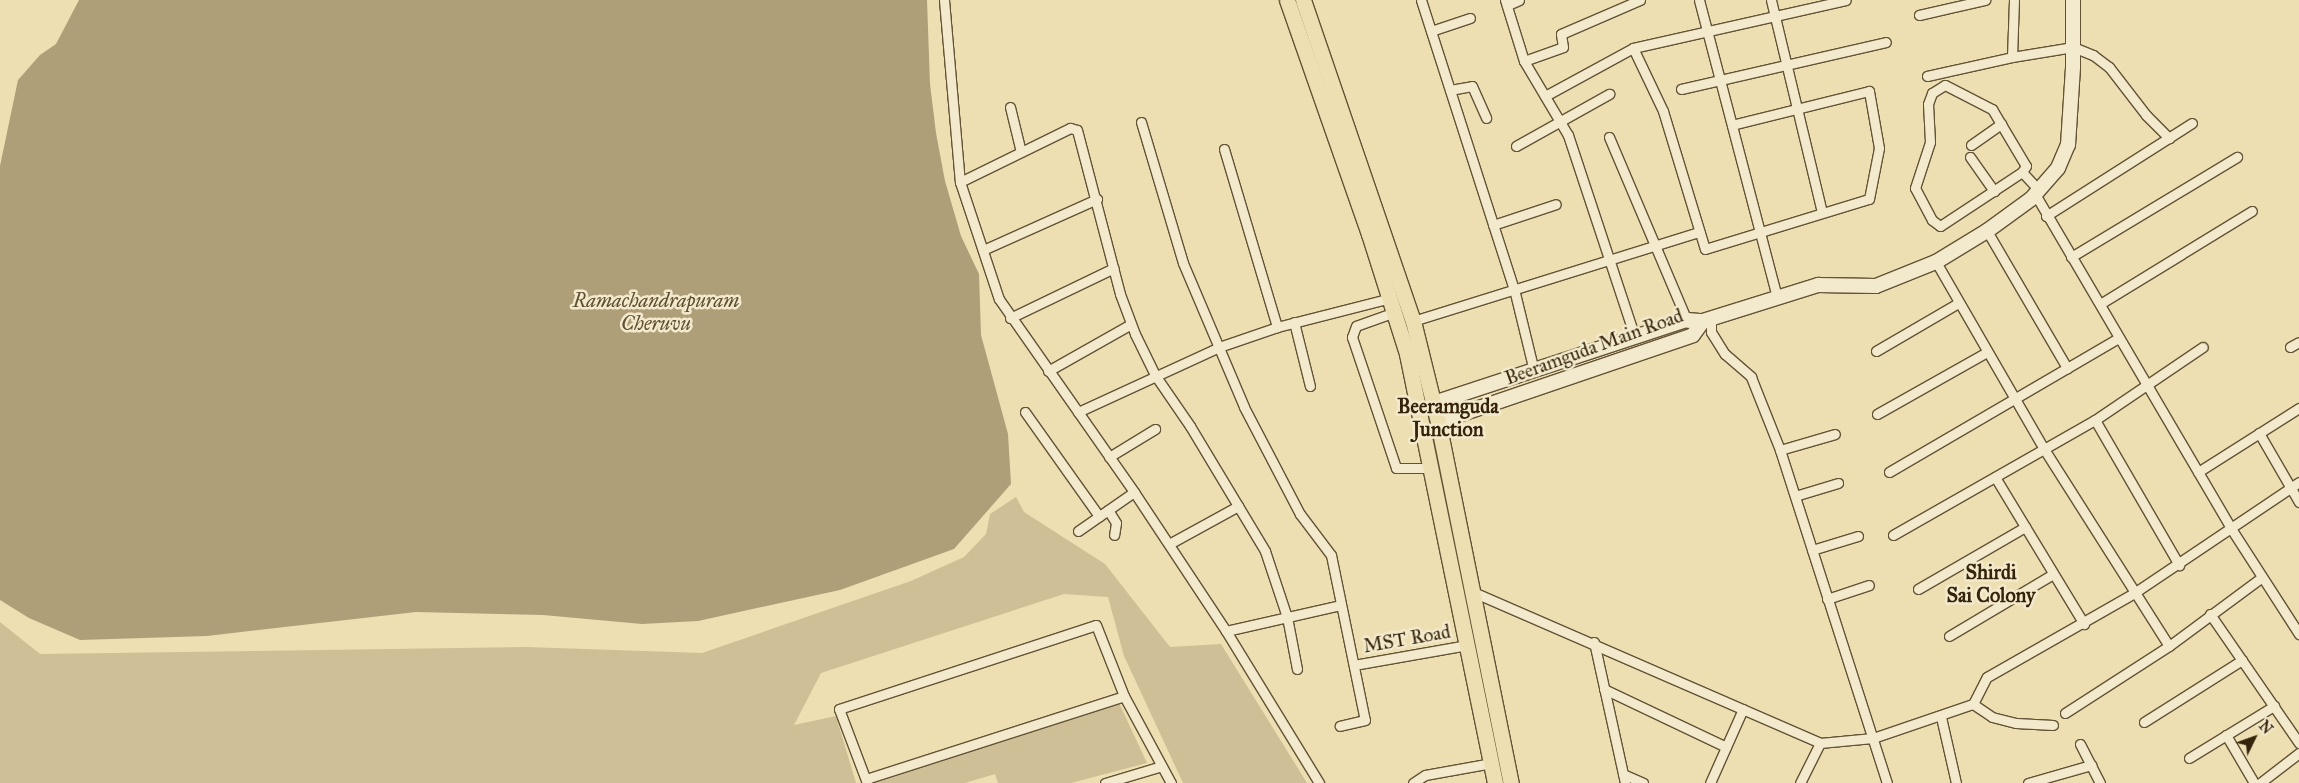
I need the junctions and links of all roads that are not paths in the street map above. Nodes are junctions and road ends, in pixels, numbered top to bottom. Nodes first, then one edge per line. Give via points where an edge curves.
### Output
1 (944, 0) edge
2 (1287, 0) edge
3 (1303, 0) edge
4 (1420, 0) edge
5 (1519, 0) edge
6 (1640, 0) edge
7 (1700, 0) edge
8 (1771, 0) edge
9 (1846, 0) edge
10 (1984, 0) edge
11 (2014, 0) edge
12 (2072, 0) edge
13 (1507, 3) edge
14 (1919, 15) dead end
15 (1775, 16) junction
16 (1470, 18) dead end
17 (1430, 31) junction
18 (1708, 32) junction
19 (1886, 42) dead end
20 (1633, 48) junction
21 (2073, 48) junction
22 (2012, 57) junction
23 (1524, 61) junction
24 (1787, 67) junction
25 (1927, 76) dead end
26 (1720, 79) junction
27 (1681, 89) dead end
28 (1450, 90) junction
29 (1609, 94) dead end
30 (1545, 96) junction
31 (1010, 107) dead end
32 (1798, 109) junction
33 (1486, 118) dead end
34 (1559, 120) junction
35 (1141, 122) dead end
36 (2192, 123) dead end
37 (2001, 124) junction
38 (1732, 125) junction
39 (1343, 137) junction
40 (1609, 137) dead end
41 (2169, 138) junction
42 (1971, 145) dead end
43 (1516, 146) dead end
44 (1224, 149) dead end
45 (1021, 152) junction
46 (1970, 157) dead end
47 (2237, 157) dead end
48 (2022, 172) junction
49 (960, 182) junction
50 (1994, 190) junction
51 (2037, 192) junction
52 (1097, 200) junction
53 (1556, 204) dead end
54 (2252, 211) dead end
55 (1822, 212) junction
56 (2046, 216) junction
57 (1493, 225) junction
58 (1759, 231) junction
59 (1987, 231) junction
60 (1699, 232) junction
61 (1654, 246) junction
62 (983, 250) junction
63 (2071, 257) junction
64 (1608, 260) junction
65 (1936, 262) junction
66 (1114, 268) junction
67 (1514, 290) junction
68 (1777, 297) junction
69 (1958, 303) junction
70 (2100, 304) junction
71 (1393, 305) junction
72 (1010, 318) junction
73 (1687, 320) junction
74 (1707, 320) junction
75 (1413, 321) junction
76 (1294, 322) junction
77 (1131, 324) junction
78 (1277, 326) junction
79 (1693, 335) junction
80 (1636, 338) junction
81 (2118, 338) junction
82 (2299, 342) edge
83 (1219, 347) junction
84 (2203, 347) dead end
85 (2290, 348) dead end
86 (1876, 351) dead end
87 (1987, 352) junction
88 (2067, 368) junction
89 (1048, 371) junction
90 (1534, 371) junction
91 (1155, 374) junction
92 (1310, 386) dead end
93 (2147, 386) junction
94 (2014, 399) junction
95 (1434, 403) junction
96 (2299, 408) edge
97 (1026, 412) dead end
98 (1078, 412) junction
99 (1877, 414) dead end
100 (2095, 420) junction
101 (1438, 422) junction
102 (1155, 429) dead end
103 (2259, 433) junction
104 (1835, 434) dead end
105 (2044, 449) junction
106 (1780, 450) junction
107 (1109, 457) junction
108 (1432, 468) junction
109 (1889, 472) dead end
110 (2198, 472) junction
111 (1995, 477) junction
112 (2299, 482) edge
113 (1838, 484) dead end
114 (2290, 488) junction
115 (1134, 492) junction
116 (1795, 496) junction
117 (2299, 502) edge
118 (1238, 506) junction
119 (1108, 510) junction
120 (1099, 516) junction
121 (2025, 527) junction
122 (2232, 530) junction
123 (1078, 531) dead end
124 (1114, 534) dead end
125 (1893, 535) dead end
126 (1858, 536) dead end
127 (1169, 544) junction
128 (1812, 550) junction
129 (2179, 565) junction
130 (2054, 574) junction
131 (2261, 578) junction
132 (1869, 586) dead end
133 (1918, 589) dead end
134 (1473, 592) junction
135 (2134, 593) junction
136 (1827, 599) junction
137 (1340, 605) junction
138 (2210, 614) junction
139 (1286, 617) junction
140 (2084, 624) junction
141 (1226, 631) junction
142 (2299, 633) edge
143 (1949, 636) dead end
144 (1594, 642) junction
145 (1467, 645) junction
146 (2169, 646) junction
147 (2242, 660) junction
148 (1354, 665) junction
149 (1296, 669) dead end
150 (1604, 689) junction
151 (1124, 696) junction
152 (1973, 704) junction
153 (2274, 706) junction
154 (1743, 709) junction
155 (1488, 710) junction
156 (2065, 713) dead end
157 (1941, 717) junction
158 (2144, 722) dead end
159 (2053, 725) dead end
160 (1340, 726) dead end
161 (2226, 735) junction
162 (1493, 736) junction
163 (1873, 738) junction
164 (1820, 743) junction
165 (2299, 743) edge
166 (2080, 744) dead end
167 (1726, 746) junction
168 (2299, 753) edge
169 (2189, 758) dead end
170 (1492, 763) junction
171 (2091, 765) junction
172 (1162, 766) junction
173 (1624, 778) edge
174 (867, 781) edge
175 (1105, 783) edge
176 (1171, 783) edge
177 (1319, 783) edge
178 (1413, 783) edge
179 (1495, 783) edge
180 (1511, 783) edge
181 (1643, 783) edge
182 (1710, 783) edge
183 (1800, 783) edge
184 (1887, 783) edge
185 (1956, 783) edge
186 (2028, 783) edge
187 (2100, 783) edge
188 (2254, 783) edge
189 (2260, 783) edge

1 - 49 street
2 - 39 highway
3 - 39 highway
4 - 17 street
5 - 13 street
6 - 23 street via 1560,34 1563,47
7 - 18 street
8 - 15 street
9 - 15 street
10 - 14 street
11 - 22 street
12 - 21 main road, Beeramguda Main Road
13 - 23 street
15 - 18 street
15 - 24 street
16 - 17 street
17 - 28 street
18 - 20 street
18 - 26 street
19 - 24 street
20 - 30 street
20 - 60 street via 1663,111
21 - 22 street
21 - 41 street via 2093,55 2109,67 2146,115
21 - 51 main road, Beeramguda Main Road via 2068,145 2058,168
22 - 25 street
23 - 30 street
24 - 26 street
24 - 32 street
26 - 27 street
26 - 38 street
28 - 33 street via 1472,86
28 - 57 street
29 - 34 street
30 - 34 street
31 - 45 street
32 - 38 street
32 - 55 street
32 - 55 street via 1869,91 1879,148 1869,199
34 - 43 street
34 - 64 street via 1589,191
35 - 83 street via 1184,262
36 - 41 street
37 - 42 street
37 - 48 street via 2026,166
37 - 50 street via 1992,109 1951,87 1945,85 1932,93 1928,104 1930,142 1915,188 1932,220 1940,226
38 - 58 street
39 - 71 highway
39 - 75 highway
40 - 61 street
41 - 56 street
44 - 78 street
45 - 49 street
45 - 52 street via 1074,127
46 - 50 street
47 - 63 street
48 - 50 street
48 - 51 street
49 - 62 street
51 - 56 street
51 - 59 main road, Beeramguda Main Road
52 - 62 street
52 - 66 street
53 - 57 street
54 - 70 street
55 - 58 street
56 - 63 street
57 - 67 street
58 - 60 street via 1705,249
58 - 68 street
59 - 65 main road, Beeramguda Main Road
59 - 88 street
60 - 61 street
61 - 64 street
61 - 73 street
62 - 72 street via 999,299
63 - 70 street
64 - 67 street
64 - 80 street
65 - 68 main road, Beeramguda Main Road via 1876,286 1818,285
65 - 69 street
66 - 72 street
66 - 77 street
67 - 75 street
67 - 90 street
68 - 74 main road, Beeramguda Main Road
69 - 86 street
69 - 87 street
70 - 81 street
71 - 76 street
71 - 108 highway
71 - 108 street via 1356,326 1352,337 1396,468
72 - 89 street
73 - 74 main road, Beeramguda Main Road
73 - 79 street
73 - 80 main road, Beeramguda Main Road
74 - 79 main road, Beeramguda Main Road
74 - 106 street via 1725,354 1751,376
75 - 95 highway
76 - 78 street
76 - 92 street
77 - 89 street
77 - 91 street
78 - 83 street
79 - 101 main road, Beeramguda Main Road
80 - 90 main road, Beeramguda Main Road
81 - 88 street
81 - 93 street
82 - 85 street
83 - 91 street
83 - 137 street via 1244,407 1300,514 1331,554
84 - 93 street
87 - 94 street
87 - 99 street
88 - 94 street
89 - 98 street
90 - 95 main road, Beeramguda Main Road
91 - 98 street
91 - 118 street
93 - 100 street
93 - 110 street
94 - 105 street
94 - 109 street
95 - 101 highway
96 - 103 street
97 - 120 street
98 - 107 street
100 - 105 street
100 - 129 street
101 - 134 highway
102 - 107 street
103 - 110 street
103 - 114 street
104 - 106 street
105 - 111 street
105 - 135 street
106 - 116 street
107 - 115 street
108 - 145 highway
110 - 122 street
111 - 121 street
111 - 125 street
112 - 114 street
113 - 116 street
114 - 117 street
114 - 122 street
115 - 119 street
115 - 127 street
116 - 128 street
118 - 127 street
118 - 139 street via 1265,551
119 - 120 street
119 - 124 street via 1116,524
120 - 123 street
121 - 130 street
121 - 133 street
122 - 129 street
122 - 131 street
126 - 128 street
127 - 141 street
128 - 136 street
129 - 135 street
130 - 140 street
130 - 143 street
131 - 138 street
131 - 142 street
132 - 136 street
134 - 144 street
134 - 155 highway
135 - 140 street
135 - 146 street
136 - 163 street
137 - 139 street
137 - 148 street
138 - 146 street
138 - 147 street
139 - 141 street
139 - 149 street
140 - 152 street via 1987,677
141 - 177 street
144 - 150 street
144 - 154 street
145 - 148 street, MST Road
145 - 155 highway
146 - 156 street
147 - 153 street
147 - 158 street
148 - 160 street via 1365,720
150 - 167 street
150 - 173 street
151 - 172 street
151 - 174 street
151 - 174 street via 1096,625 839,709
152 - 157 street
152 - 159 street via 1992,717 2016,723
153 - 161 street
153 - 165 street
154 - 164 street
154 - 167 street
155 - 162 highway
157 - 163 street
157 - 185 street
161 - 169 street
161 - 188 street
162 - 170 highway
162 - 180 highway
163 - 164 street
163 - 184 street
164 - 183 street
166 - 171 street
167 - 182 street
168 - 189 street
170 - 178 street via 1425,775
170 - 179 highway
171 - 186 street
171 - 187 street
172 - 175 street
172 - 176 street
173 - 181 street

